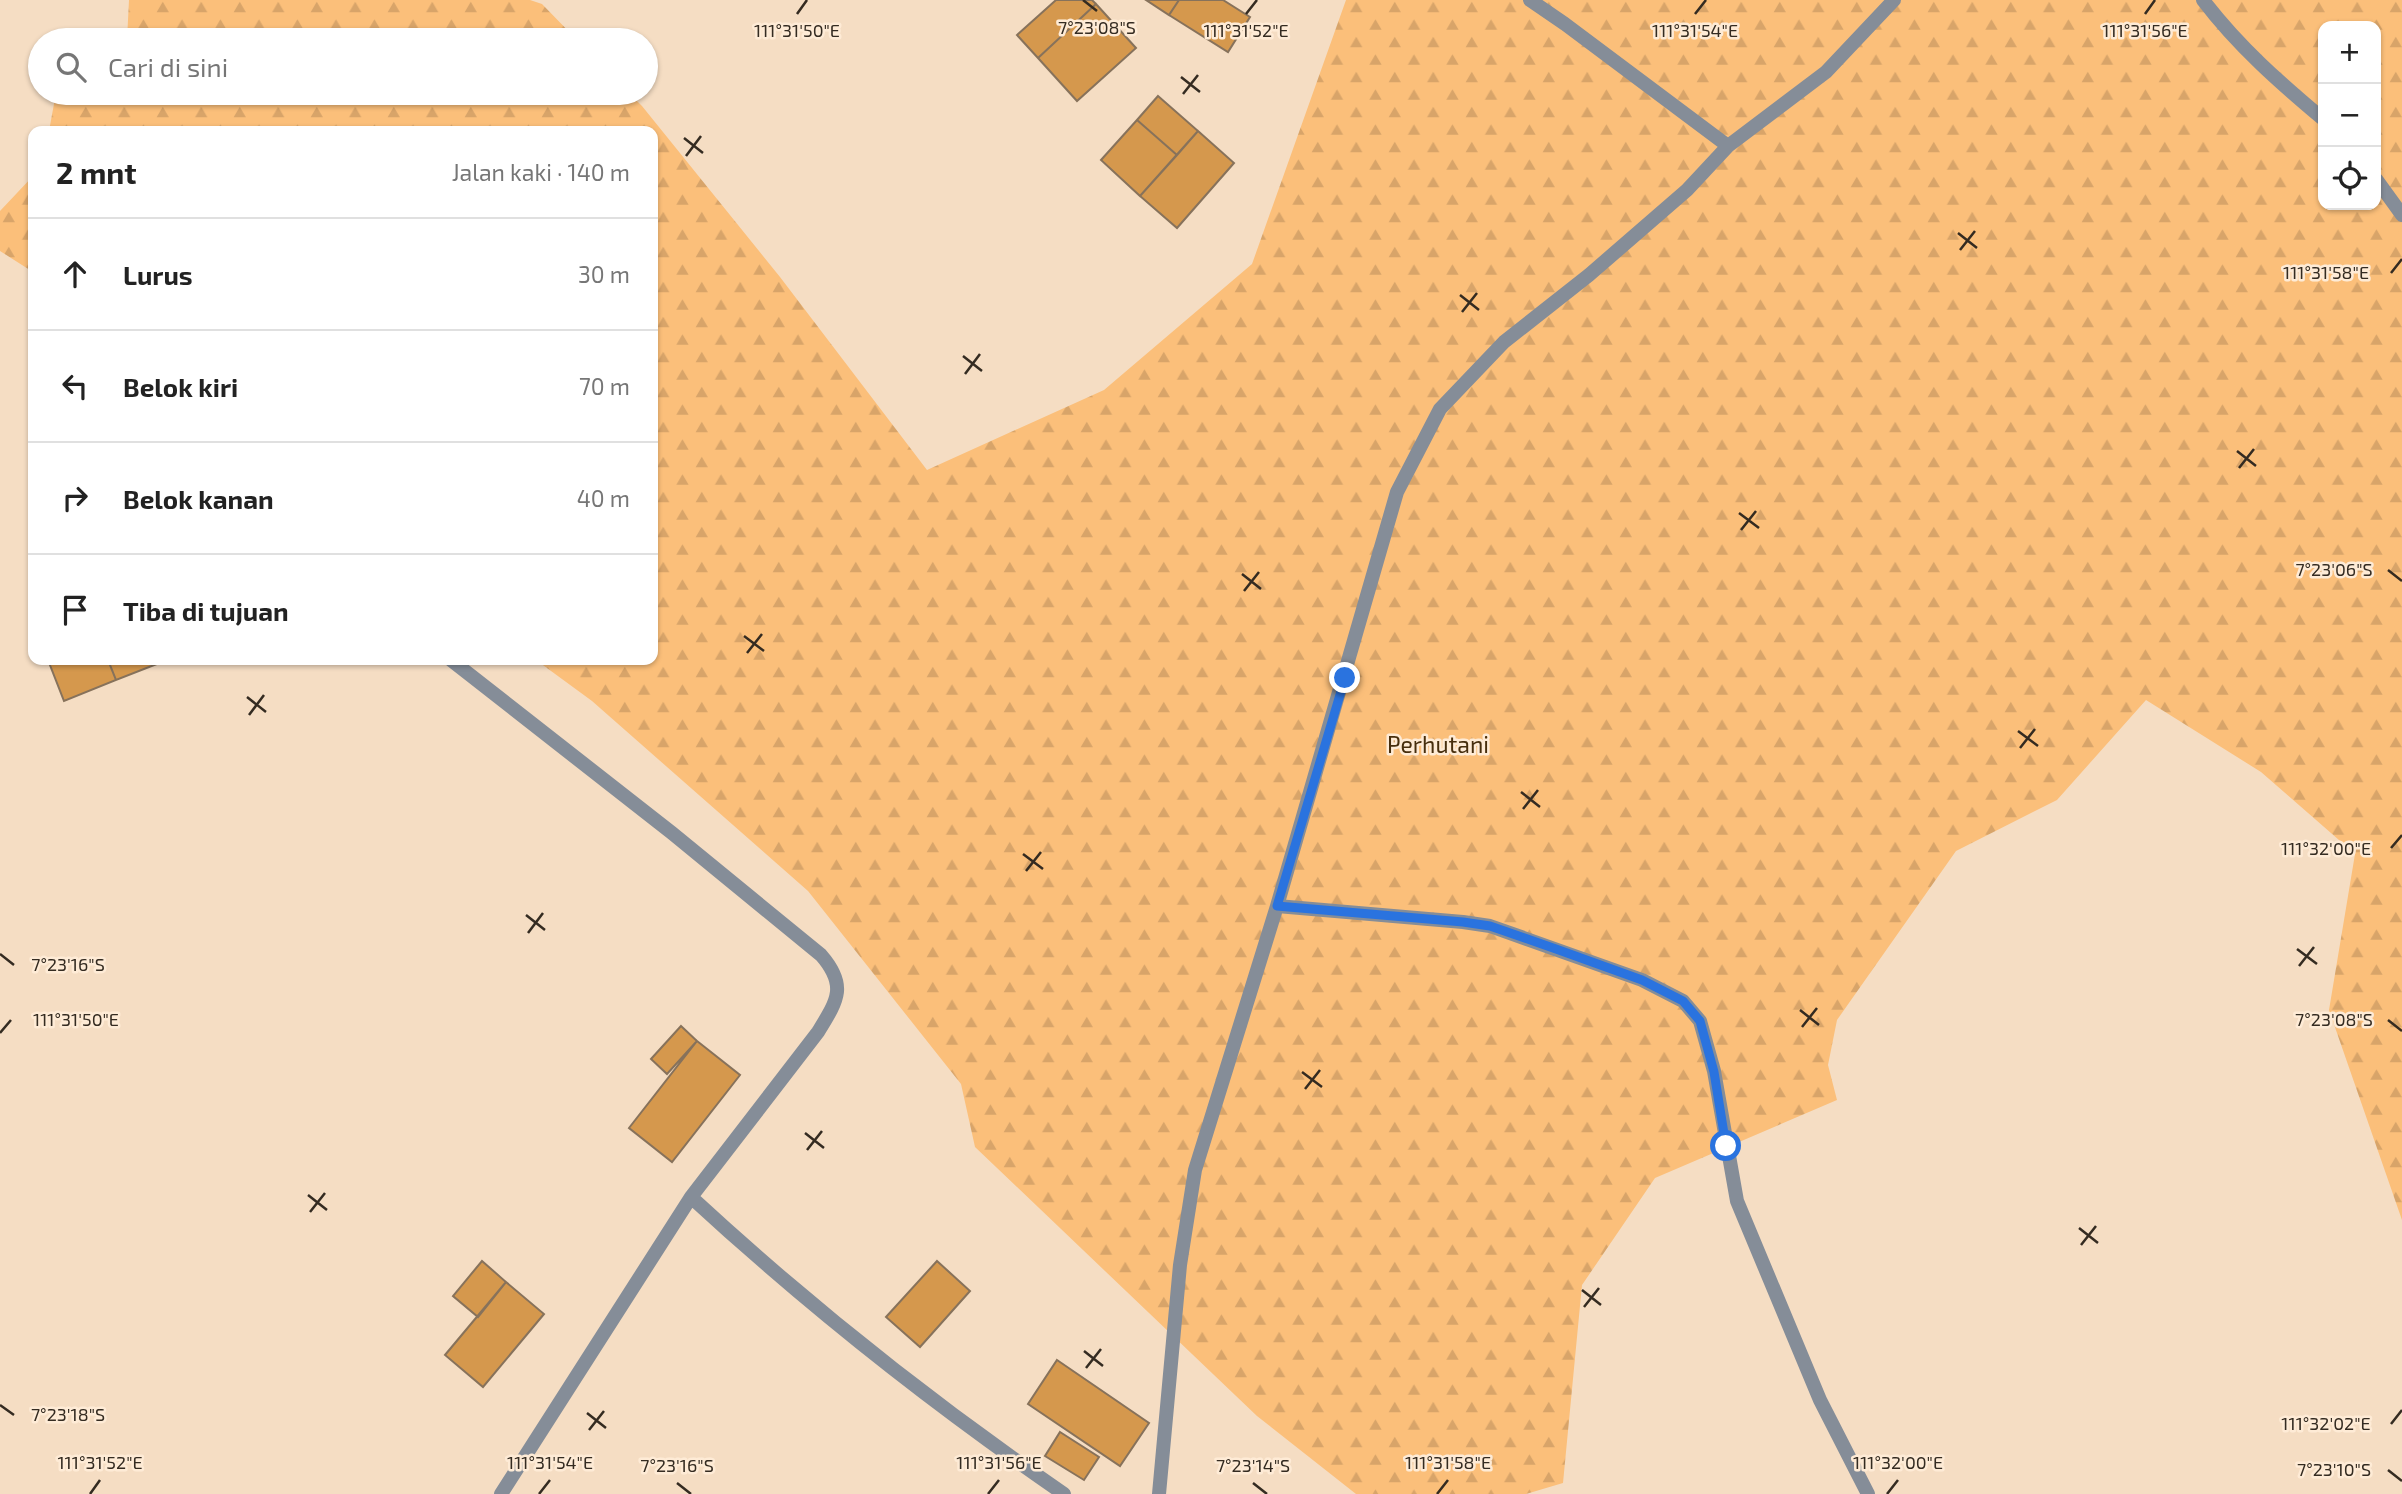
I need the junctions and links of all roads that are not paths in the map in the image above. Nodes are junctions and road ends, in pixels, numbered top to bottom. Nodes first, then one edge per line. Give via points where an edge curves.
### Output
1 (1530, 0) edge
2 (1894, 0) edge
3 (2203, 0) edge
4 (2318, 116) edge
5 (1728, 146) junction
6 (2381, 186) edge
7 (2402, 215) edge
8 (457, 665) edge
9 (1277, 906) junction
10 (691, 1197) junction
11 (500, 1494) edge
12 (1064, 1494) edge
13 (1159, 1494) edge
14 (1868, 1494) edge

1 - 5 street
2 - 5 street via 1826,72
3 - 4 street via 2224,28
5 - 9 street via 1687,190 1504,342 1440,409 1397,492
6 - 7 street
8 - 10 street via 673,833 835,971 838,989 818,1032
9 - 13 street via 1195,1170 1180,1265
9 - 14 street via 1490,926 1642,980 1683,1001 1700,1021 1714,1072 1737,1201 1820,1400
10 - 11 street
10 - 12 street via 763,1264 877,1356

